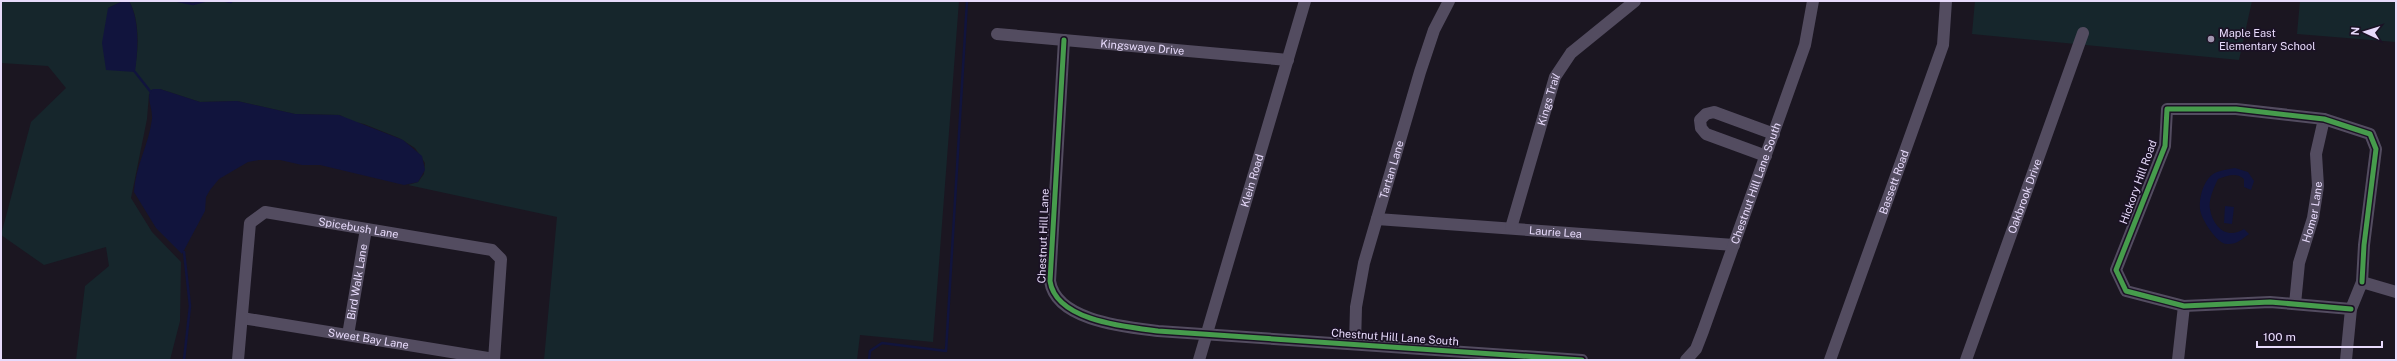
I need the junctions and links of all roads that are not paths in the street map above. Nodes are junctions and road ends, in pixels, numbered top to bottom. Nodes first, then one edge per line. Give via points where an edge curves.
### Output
1 (1305, 1) edge
2 (1448, 1) edge
3 (1635, 1) edge
4 (1813, 1) edge
5 (1946, 1) edge
6 (2083, 33) dead end
7 (997, 34) dead end
8 (1064, 40) junction
9 (1288, 60) junction
10 (2324, 119) junction
11 (1774, 134) junction
12 (1766, 156) junction
13 (1377, 219) junction
14 (1511, 228) junction
15 (366, 229) junction
16 (1734, 245) junction
17 (2362, 282) junction
18 (2396, 292) edge
19 (2295, 304) junction
20 (2184, 306) junction
21 (2351, 310) junction
22 (242, 318) junction
23 (348, 335) junction
24 (1206, 335) junction
25 (1355, 344) junction
26 (494, 359) edge
27 (238, 360) edge
28 (1199, 360) edge
29 (1582, 360) edge
30 (1686, 360) edge
31 (1830, 360) edge
32 (1966, 360) edge
33 (2178, 360) edge
34 (2346, 360) edge

1 - 9 street, Klein Road
2 - 13 street, Tartan Lane via 1434,30 1420,72
3 - 14 street, Kings Trail via 1571,53 1555,77
4 - 11 street, Chestnut Hill Lane South via 1805,45
5 - 31 street, Bassett Road via 1943,45
6 - 32 street, Oakbrook Drive
7 - 8 street, Kingswaye Drive
8 - 9 street, Kingswaye Drive
8 - 24 street, Chestnut Hill Lane via 1050,281 1054,294 1064,305 1076,312 1108,323
9 - 24 street, Klein Road
10 - 17 street, Hickory Hill Road via 2370,134 2376,149
10 - 19 street, Homer Lane via 2316,154 2316,199 2313,218 2299,262
10 - 20 street, Hickory Hill Road via 2236,109 2167,109 2165,146 2116,270 2126,291
11 - 12 street, Chestnut Hill Lane South
11 - 12 street via 1714,112 1706,114 1700,120 1701,128 1706,134
12 - 16 street, Chestnut Hill Lane South
13 - 14 street, Laurie Lea
13 - 25 street, Tartan Lane via 1359,284
14 - 16 street, Laurie Lea
15 - 22 street, Spicebush Lane via 265,212 250,223
15 - 23 street, Bird Walk Lane
15 - 26 street, Spicebush Lane via 492,250 501,259
16 - 30 street, Chestnut Hill Lane South via 1696,349
17 - 18 street
17 - 21 street
19 - 20 street, Hickory Hill Road via 2270,302
19 - 21 street, Hickory Hill Road
20 - 33 street
21 - 34 street
22 - 23 street, Sweet Bay Lane
22 - 27 street, Spicebush Lane
23 - 26 street, Sweet Bay Lane
24 - 25 street, Chestnut Hill Lane South
24 - 28 street, Klein Road
25 - 29 street, Chestnut Hill Lane South

